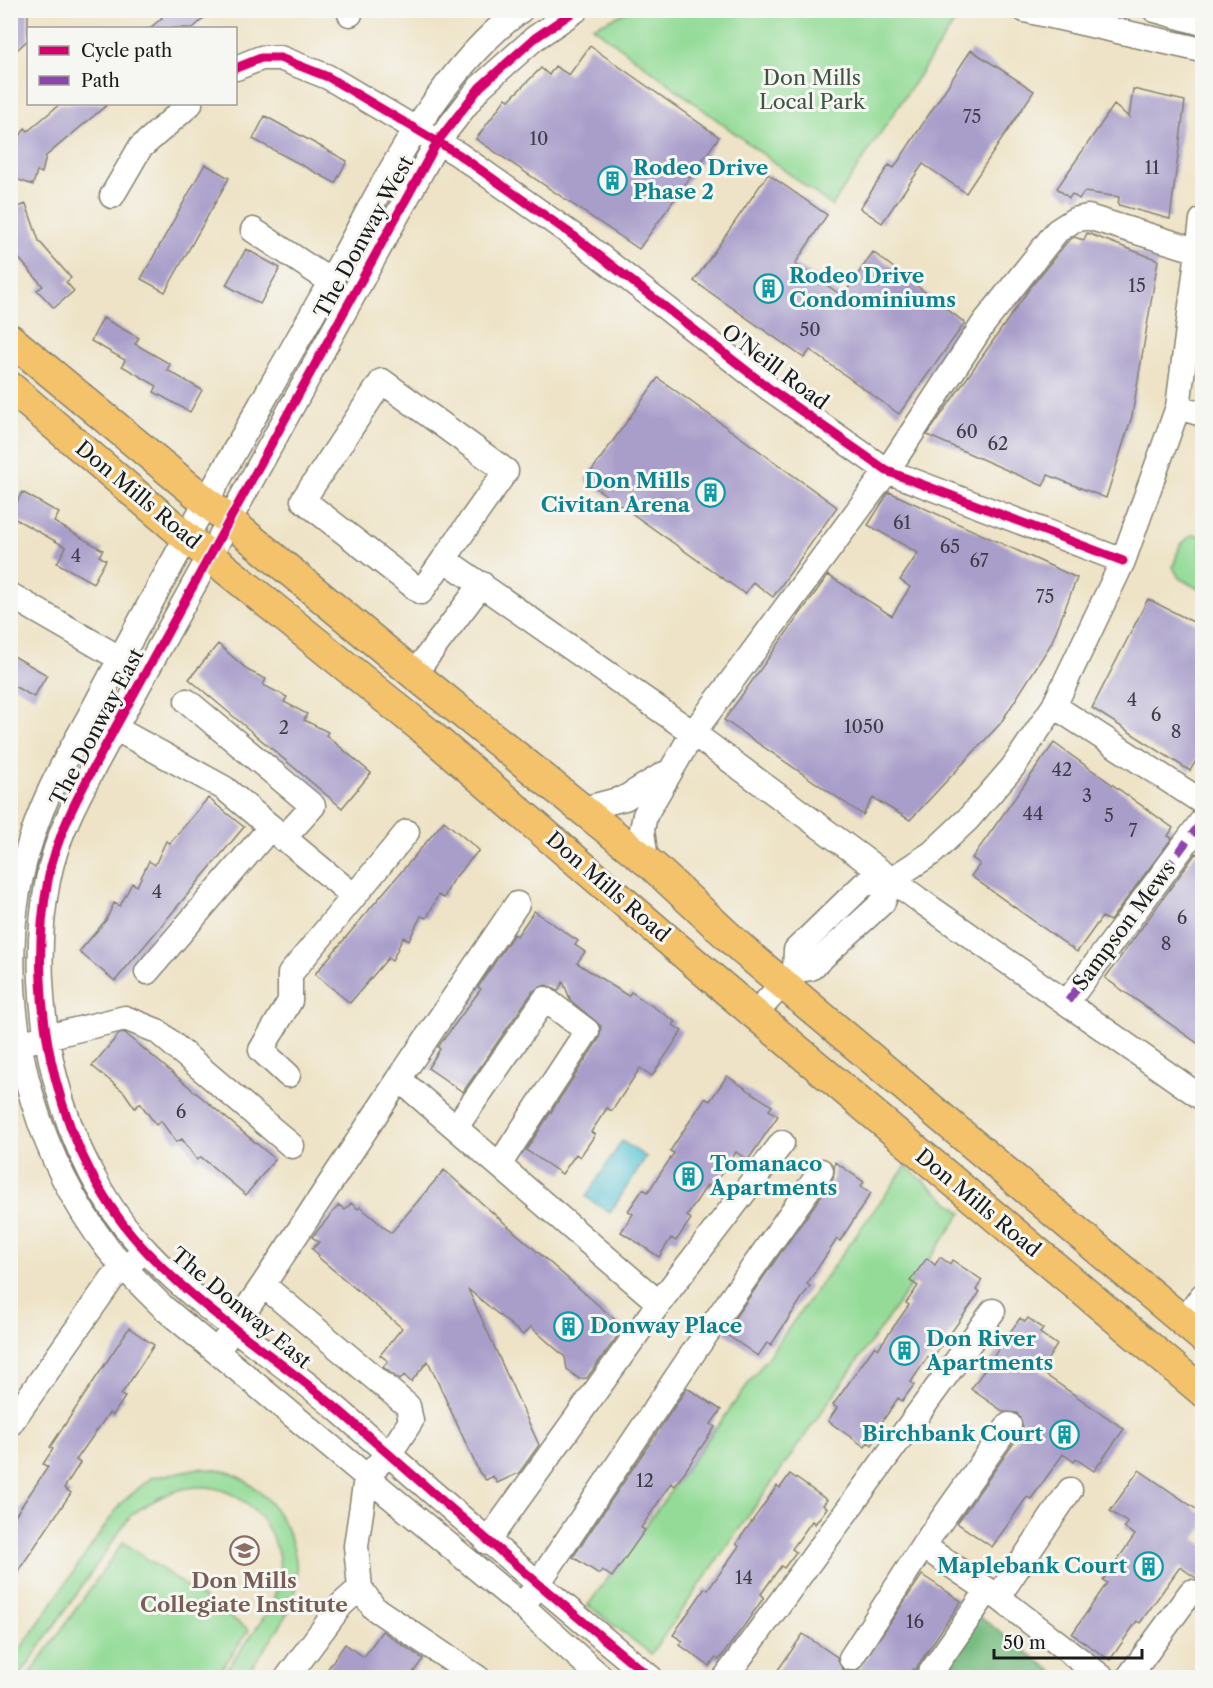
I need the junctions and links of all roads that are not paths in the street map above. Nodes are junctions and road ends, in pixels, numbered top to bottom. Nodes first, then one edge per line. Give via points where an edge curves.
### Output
1 (521, 10) edge
2 (576, 10) edge
3 (1155, 10) edge
4 (1026, 11) edge
5 (1203, 22) edge
6 (1203, 50) edge
7 (237, 68) edge
8 (189, 105) edge
9 (417, 128) junction
10 (438, 141) junction
11 (112, 196) dead end
12 (1203, 220) edge
13 (253, 230) dead end
14 (1201, 251) edge
15 (330, 281) junction
16 (10, 339) edge
17 (10, 387) edge
18 (1178, 407) junction
19 (1203, 414) edge
20 (888, 471) junction
21 (217, 509) junction
22 (186, 537) junction
23 (209, 556) junction
24 (444, 559) junction
25 (1123, 561) junction
26 (482, 584) junction
27 (10, 595) edge
28 (120, 659) junction
29 (145, 673) junction
30 (414, 674) junction
31 (187, 701) dead end
32 (1054, 706) junction
33 (90, 714) junction
34 (115, 728) junction
35 (693, 733) junction
36 (669, 771) junction
37 (1203, 802) edge
38 (583, 809) junction
39 (1203, 821) edge
40 (407, 832) dead end
41 (277, 834) junction
42 (646, 861) junction
43 (15, 869) edge
44 (48, 879) junction
45 (892, 879) junction
46 (354, 896) junction
47 (517, 904) dead end
48 (147, 972) dead end
49 (788, 977) junction
50 (1068, 1001) junction
51 (755, 1014) junction
52 (46, 1038) junction
53 (14, 1043) edge
54 (288, 1075) dead end
55 (399, 1079) junction
56 (1203, 1098) edge
57 (456, 1127) junction
58 (783, 1143) dead end
59 (292, 1146) dead end
60 (499, 1165) junction
61 (821, 1171) dead end
62 (146, 1251) junction
63 (124, 1267) junction
64 (263, 1285) junction
65 (1203, 1296) edge
66 (659, 1303) junction
67 (993, 1311) dead end
68 (1193, 1329) edge
69 (233, 1330) junction
70 (215, 1352) junction
71 (1203, 1391) edge
72 (15, 1408) edge
73 (1009, 1425) dead end
74 (387, 1455) junction
75 (366, 1478) junction
76 (1070, 1490) dead end
77 (487, 1542) junction
78 (923, 1546) junction
79 (538, 1584) junction
80 (360, 1588) junction
81 (1191, 1592) dead end
82 (993, 1593) junction
83 (522, 1606) junction
84 (851, 1658) dead end
85 (287, 1677) edge
86 (478, 1677) edge
87 (602, 1677) edge
88 (651, 1677) edge
89 (725, 1677) edge
90 (927, 1677) edge
91 (1103, 1677) edge
92 (1128, 1677) edge

1 - 9 street, The Donway West via 458,70
2 - 10 street, The Donway West via 535,38 480,87
3 - 5 street
4 - 6 street
7 - 9 street, O'Neill Road via 261,58 280,58 304,65
8 - 11 street via 140,148
9 - 10 street, O'Neill Road
9 - 15 street, The Donway West
10 - 20 street, O'Neill Road via 578,239 770,388
10 - 21 street, The Donway West
12 - 14 street
13 - 15 street
14 - 18 street
14 - 20 street via 1092,218 1079,218 1065,225 984,323
15 - 21 street, The Donway West
16 - 21 main road, Don Mills Road
17 - 22 main road, Don Mills Road
18 - 19 street
18 - 25 street
20 - 25 street, O'Neill Road
20 - 35 street
21 - 22 street, The Donway East
21 - 23 street, The Donway East
21 - 30 main road, Don Mills Road
22 - 23 main road, Don Mills Road
22 - 28 street, The Donway East
23 - 29 street, The Donway East
23 - 51 main road, Don Mills Road via 427,732
24 - 24 street via 421,592 303,500 382,381 506,471
24 - 26 street
25 - 32 street
26 - 30 street
26 - 35 street
27 - 28 street
28 - 29 street
28 - 33 street, The Donway East
29 - 34 street, The Donway East
30 - 38 main road, Don Mills Road
31 - 41 street via 313,806
32 - 37 street
32 - 45 street via 1013,767 968,819 932,854
33 - 34 street
33 - 43 street, The Donway East
34 - 41 street via 224,788
34 - 44 street, The Donway East via 65,827
35 - 36 street
35 - 45 street
36 - 38 street via 630,796
36 - 42 street via 643,819
38 - 42 main road, Don Mills Road
39 - 50 street, Sampson Mews
40 - 46 street
41 - 46 street
41 - 48 street
42 - 49 main road, Don Mills Road
43 - 44 street
43 - 53 street, The Donway East
44 - 52 street, The Donway East via 40,971
45 - 49 street via 864,884 796,950
45 - 50 street
46 - 54 street via 290,974 290,1001 261,1050
47 - 55 street
49 - 51 street
49 - 68 main road, Don Mills Road
50 - 56 street
51 - 71 main road, Don Mills Road
52 - 53 street
52 - 59 street via 125,1018 158,1031
52 - 62 street, The Donway East via 59,1097 92,1172
53 - 63 street, The Donway East via 60,1171 107,1248
55 - 57 street
55 - 64 street
57 - 60 street
57 - 60 street via 545,999 586,1031
58 - 66 street
60 - 66 street
61 - 79 street
62 - 63 street
62 - 69 street, The Donway East
63 - 70 street, The Donway East
63 - 72 street
64 - 69 street
64 - 74 street via 408,1406 411,1421
65 - 68 street
66 - 77 street
67 - 89 street
69 - 70 street
69 - 74 street, The Donway East via 340,1411
70 - 75 street, The Donway East
73 - 78 street
74 - 75 street
74 - 77 street, The Donway East
75 - 80 street via 356,1546
75 - 83 street, The Donway East
76 - 82 street
77 - 79 street, The Donway East
78 - 82 street
78 - 84 street
79 - 83 street
79 - 88 street, The Donway East
80 - 85 street via 341,1605
80 - 86 street via 374,1608
81 - 92 street
82 - 90 street
82 - 91 street
83 - 87 street, The Donway East

